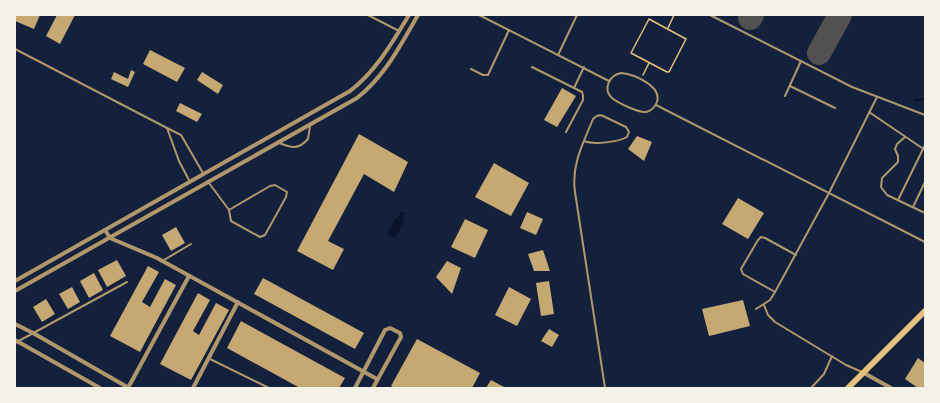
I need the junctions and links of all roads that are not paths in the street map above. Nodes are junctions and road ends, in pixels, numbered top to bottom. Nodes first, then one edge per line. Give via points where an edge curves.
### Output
1 (368, 15) edge
2 (409, 15) edge
3 (418, 15) edge
4 (479, 15) edge
5 (577, 15) edge
6 (710, 15) edge
7 (509, 30) junction
8 (400, 31) junction
9 (15, 49) edge
10 (558, 54) junction
11 (801, 61) junction
12 (532, 67) dead end
13 (584, 67) junction
14 (471, 69) dead end
15 (609, 81) junction
16 (790, 86) junction
17 (574, 88) junction
18 (785, 96) dead end
19 (877, 98) junction
20 (656, 105) junction
21 (835, 108) dead end
22 (869, 112) junction
23 (925, 115) edge
24 (310, 126) junction
25 (167, 128) junction
26 (566, 132) dead end
27 (905, 137) junction
28 (584, 141) junction
29 (279, 143) junction
30 (925, 144) edge
31 (924, 149) edge
32 (204, 174) junction
33 (190, 182) junction
34 (925, 182) edge
35 (209, 183) junction
36 (195, 190) junction
37 (829, 193) junction
38 (898, 200) junction
39 (913, 207) junction
40 (229, 210) junction
41 (925, 213) edge
42 (105, 230) junction
43 (110, 238) junction
44 (925, 242) edge
45 (192, 244) dead end
46 (796, 255) junction
47 (162, 261) junction
48 (189, 276) junction
49 (15, 281) edge
50 (127, 282) dead end
51 (15, 291) edge
52 (775, 292) junction
53 (238, 302) junction
54 (764, 305) junction
55 (756, 309) dead end
56 (925, 311) edge
57 (15, 324) edge
58 (33, 333) junction
59 (16, 341) edge
60 (832, 356) junction
61 (209, 358) junction
62 (364, 371) junction
63 (864, 373) junction
64 (377, 379) junction
65 (100, 388) edge
66 (129, 388) edge
67 (193, 388) edge
68 (269, 388) edge
69 (355, 388) edge
70 (372, 388) edge
71 (605, 388) edge
72 (811, 388) edge
73 (848, 388) edge
74 (891, 388) edge

1 - 8 lane
2 - 8 street
3 - 24 street via 393,59 375,83 357,98
4 - 7 lane
5 - 10 lane
6 - 11 lane
7 - 10 lane
7 - 14 lane via 488,75
8 - 32 street via 374,69 350,91
9 - 25 lane
10 - 13 lane
11 - 16 lane
11 - 19 lane
12 - 17 lane
13 - 15 lane
13 - 17 lane
15 - 20 lane via 609,94 639,112 648,111
15 - 20 lane via 612,77 626,73 653,86 658,95
16 - 18 lane
16 - 21 lane
17 - 26 lane via 582,92 584,98
19 - 22 lane
19 - 23 lane
20 - 37 lane
22 - 27 lane
22 - 37 lane
24 - 29 street
24 - 29 lane via 308,139 298,147 292,148
25 - 32 lane via 181,135
25 - 33 lane
27 - 31 lane
27 - 38 lane via 895,146 899,159 897,165 884,176 881,184 884,193
28 - 28 lane via 597,115 626,127 629,132 625,139 596,143
28 - 71 lane via 576,162 574,185
29 - 35 street
30 - 31 lane
31 - 38 lane
32 - 33 street
32 - 35 street
33 - 36 street
33 - 42 street
34 - 39 lane
35 - 36 street
35 - 40 lane
36 - 43 street
37 - 44 lane
37 - 46 lane
38 - 39 lane
39 - 41 lane
40 - 40 lane via 231,221 262,237 286,197 286,192 275,185 270,186
42 - 43 street
42 - 49 street
43 - 47 street
43 - 51 street
45 - 47 lane
46 - 52 lane
46 - 52 lane via 761,237 741,269 743,274
47 - 48 street
48 - 53 street
48 - 66 street
50 - 58 lane
52 - 54 lane
53 - 61 street
53 - 62 street
54 - 55 lane
54 - 60 lane via 768,315 776,322
56 - 63 main road
57 - 58 street
58 - 59 lane
58 - 66 street
59 - 65 street
60 - 63 lane
60 - 72 lane via 824,374
61 - 67 street
61 - 68 lane
62 - 64 street
62 - 64 street via 386,329 390,328 400,333 400,338
62 - 69 street
63 - 73 main road
63 - 74 street
64 - 70 street

